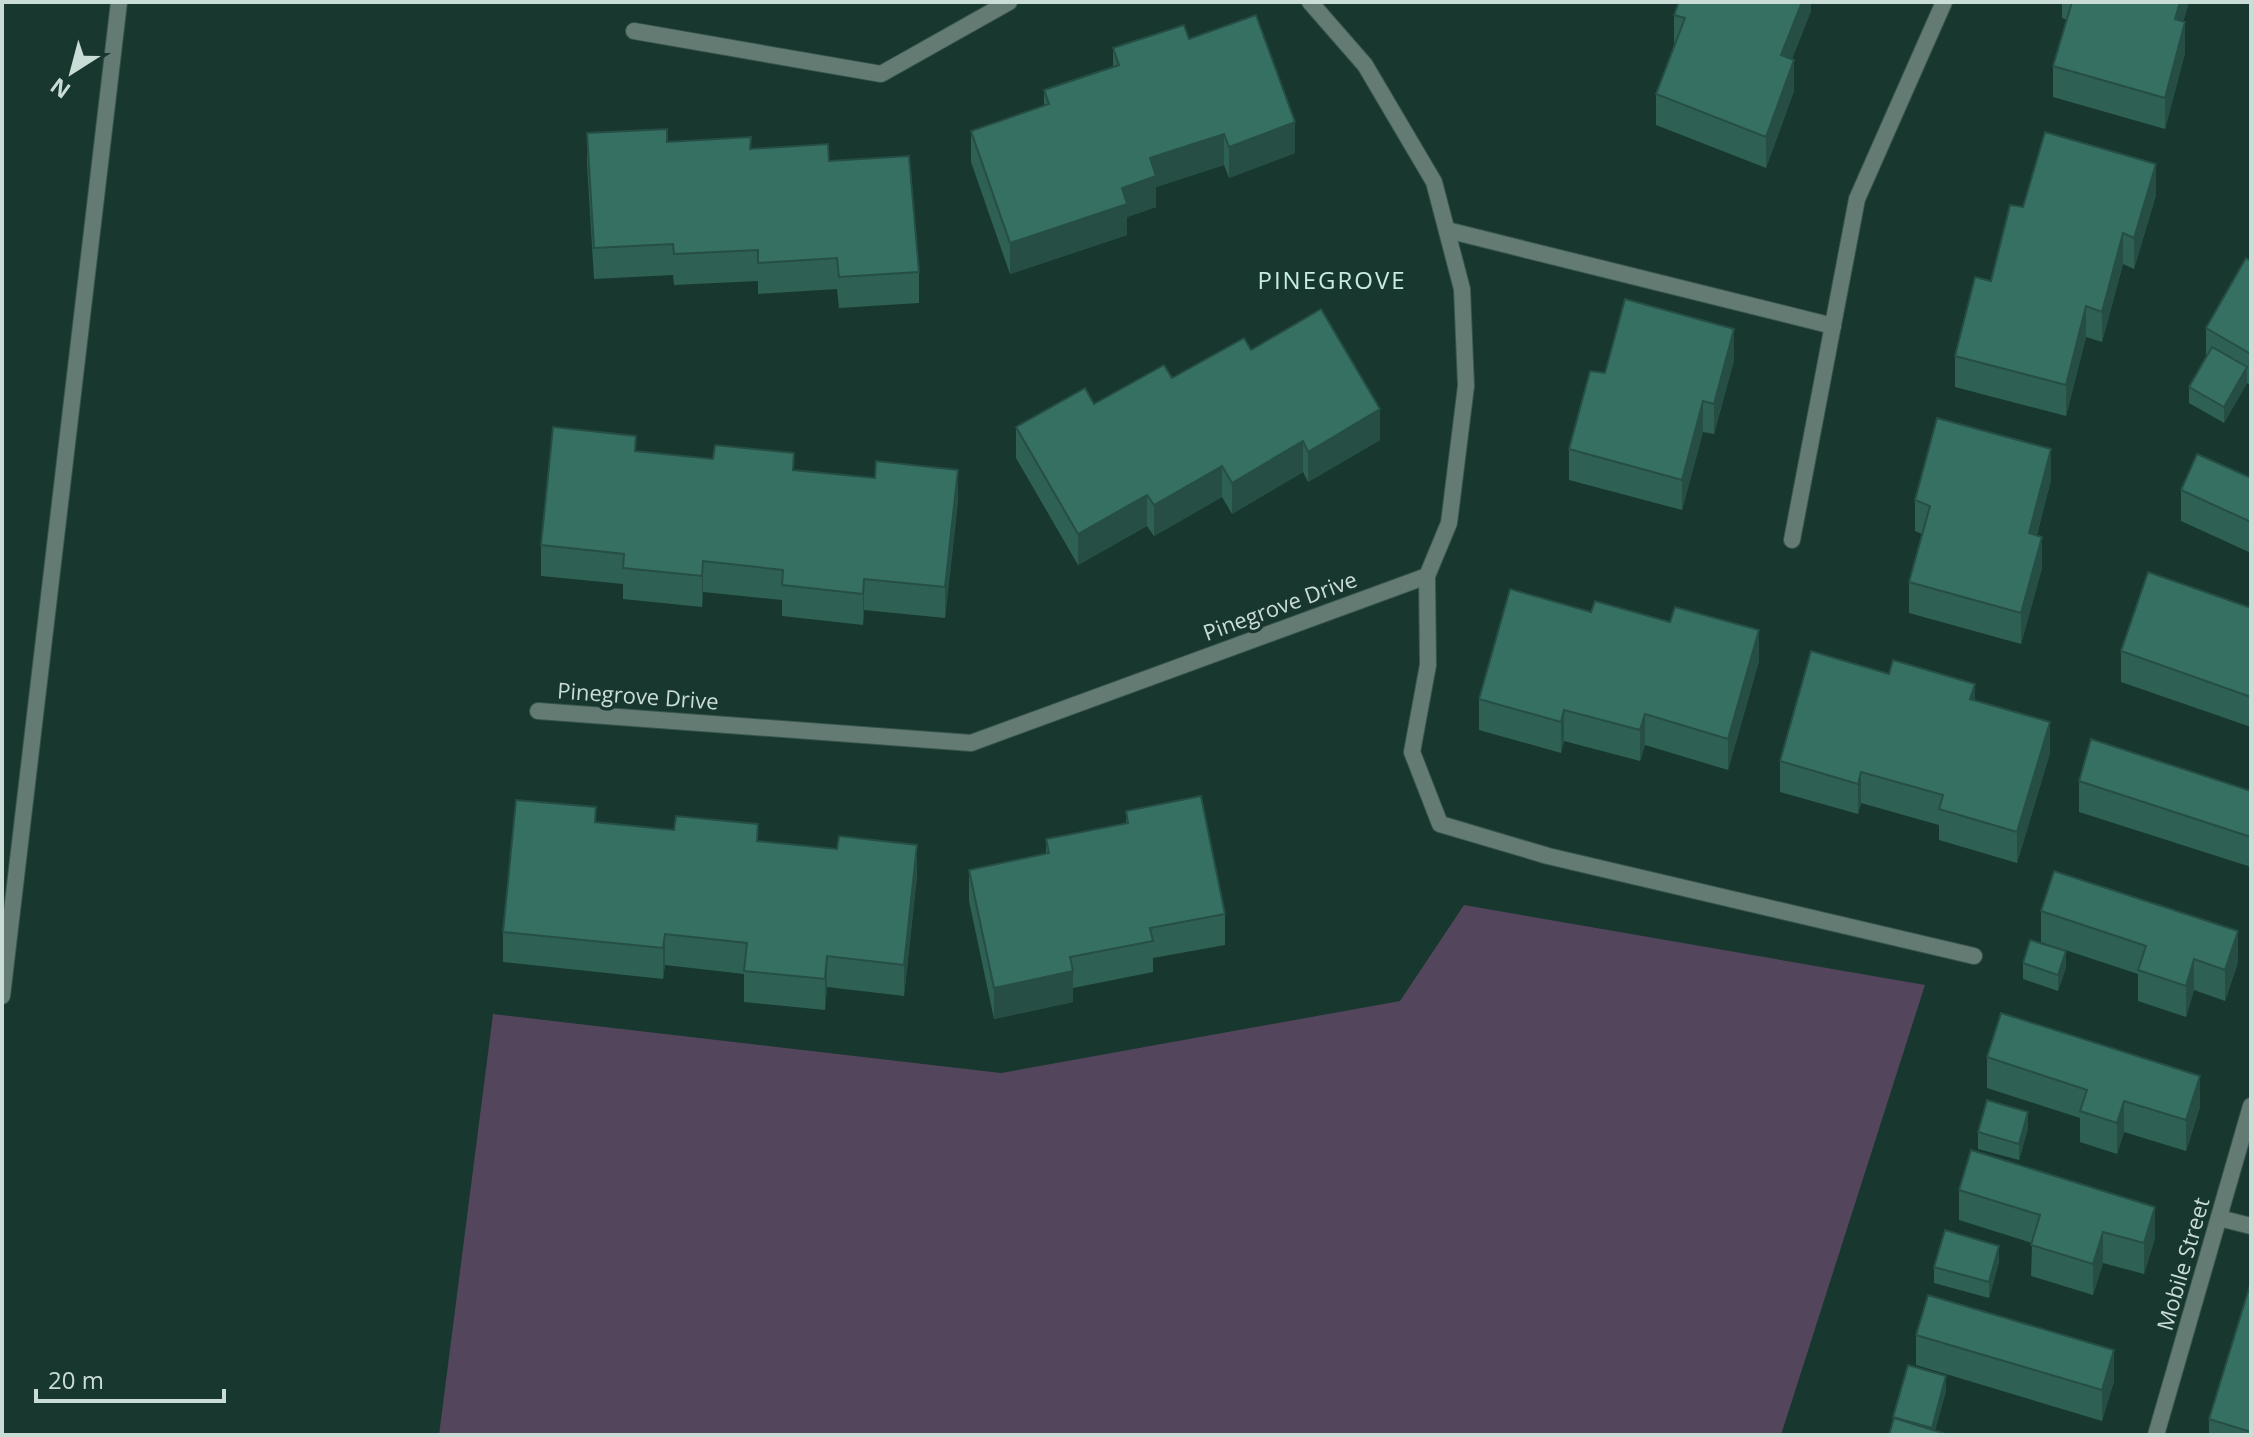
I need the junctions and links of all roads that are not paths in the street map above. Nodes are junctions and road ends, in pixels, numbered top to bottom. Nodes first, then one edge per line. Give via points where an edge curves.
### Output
1 (119, 2) edge
2 (1009, 2) edge
3 (1310, 2) edge
4 (1944, 2) edge
5 (634, 31) dead end
6 (1447, 230) junction
7 (1833, 326) junction
8 (1792, 540) dead end
9 (1427, 576) junction
10 (538, 711) dead end
11 (1974, 956) dead end
12 (2, 996) edge
13 (2251, 1106) edge
14 (2219, 1218) junction
15 (2251, 1226) edge
16 (2156, 1435) edge

1 - 12 street
2 - 5 street via 881,74
3 - 6 street via 1365,65 1434,182
4 - 7 street via 1857,199
6 - 7 street
6 - 9 street via 1462,289 1466,386 1449,523
7 - 8 street
9 - 10 street, Pinegrove Drive via 971,743
9 - 11 street via 1428,665 1412,752 1440,824 1548,856
13 - 14 street, Mobile Street
14 - 15 street
14 - 16 street, Mobile Street

